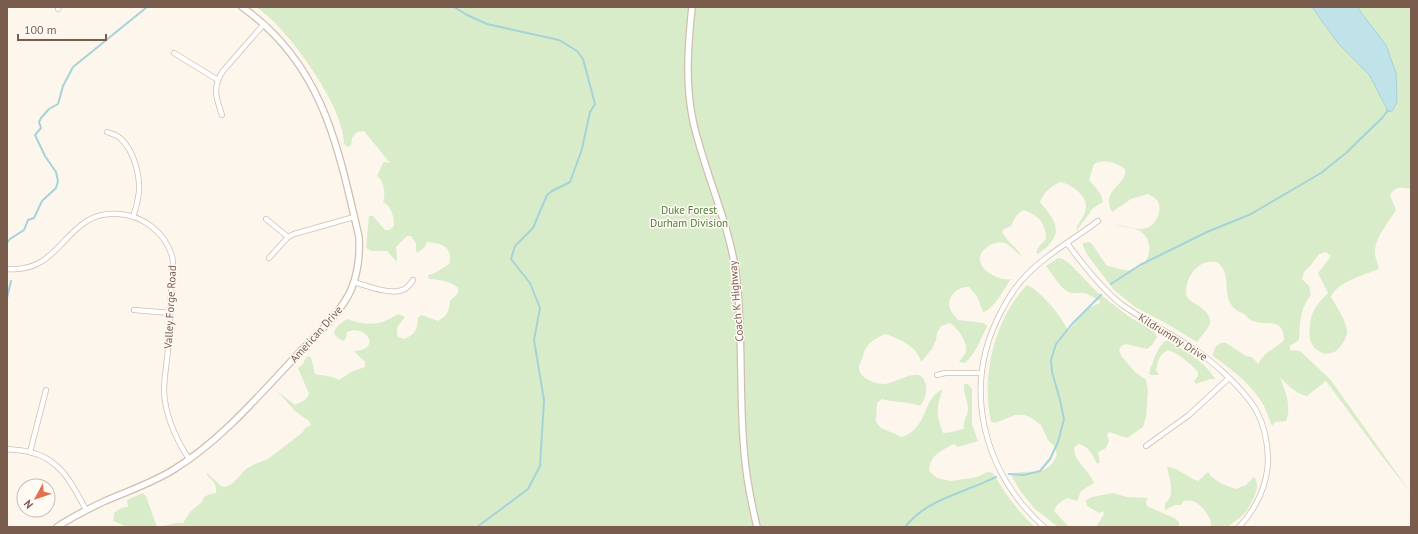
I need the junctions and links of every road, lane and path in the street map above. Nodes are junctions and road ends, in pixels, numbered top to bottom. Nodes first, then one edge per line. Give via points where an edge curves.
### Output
1 (242, 7) edge
2 (692, 7) edge
3 (264, 24) junction
4 (174, 53) dead end
5 (218, 80) junction
6 (222, 115) dead end
7 (107, 132) dead end
8 (134, 217) junction
9 (354, 217) junction
10 (266, 219) dead end
11 (1098, 221) dead end
12 (288, 237) junction
13 (1067, 243) junction
14 (269, 258) dead end
15 (7, 268) edge
16 (413, 280) dead end
17 (354, 282) junction
18 (134, 310) dead end
19 (170, 313) junction
20 (981, 373) junction
21 (936, 374) dead end
22 (1229, 378) junction
23 (46, 390) dead end
24 (1146, 446) dead end
25 (7, 449) edge
26 (30, 452) junction
27 (189, 459) junction
28 (86, 510) junction
29 (57, 527) edge
30 (757, 527) edge
31 (1044, 527) edge
32 (1239, 527) edge

1 - 3 street, American Drive
2 - 30 street, Coach K Highway via 687,68 690,105 734,264 738,296 744,451
3 - 5 street
3 - 9 street, American Drive via 301,67 324,109
4 - 5 street
5 - 6 street via 216,92
7 - 8 street via 120,138 135,163 139,192
8 - 15 street, Valley Forge Road via 111,214 97,216 78,226 44,261 24,269
8 - 19 street, Valley Forge Road via 157,232 172,257
9 - 12 street
9 - 17 street, American Drive via 360,251
10 - 12 street
11 - 13 street
12 - 14 street
13 - 20 street via 1034,268 1015,288 994,325
13 - 22 street, Kildrummy Drive via 1091,274 1115,298 1134,313 1197,351
16 - 17 street via 407,288 398,291
17 - 27 street, American Drive via 338,311 231,424
18 - 19 street
19 - 27 street, Valley Forge Road via 165,398 176,437
20 - 21 street
20 - 31 street via 982,412 992,452 1007,483 1020,502
22 - 24 street via 1189,415
22 - 32 street, Kildrummy Drive via 1252,403 1263,426 1267,443 1267,469 1263,488 1254,509
23 - 26 street
25 - 26 street
26 - 28 street via 46,459 62,471
27 - 28 street, American Drive via 164,475
28 - 29 street, American Drive

